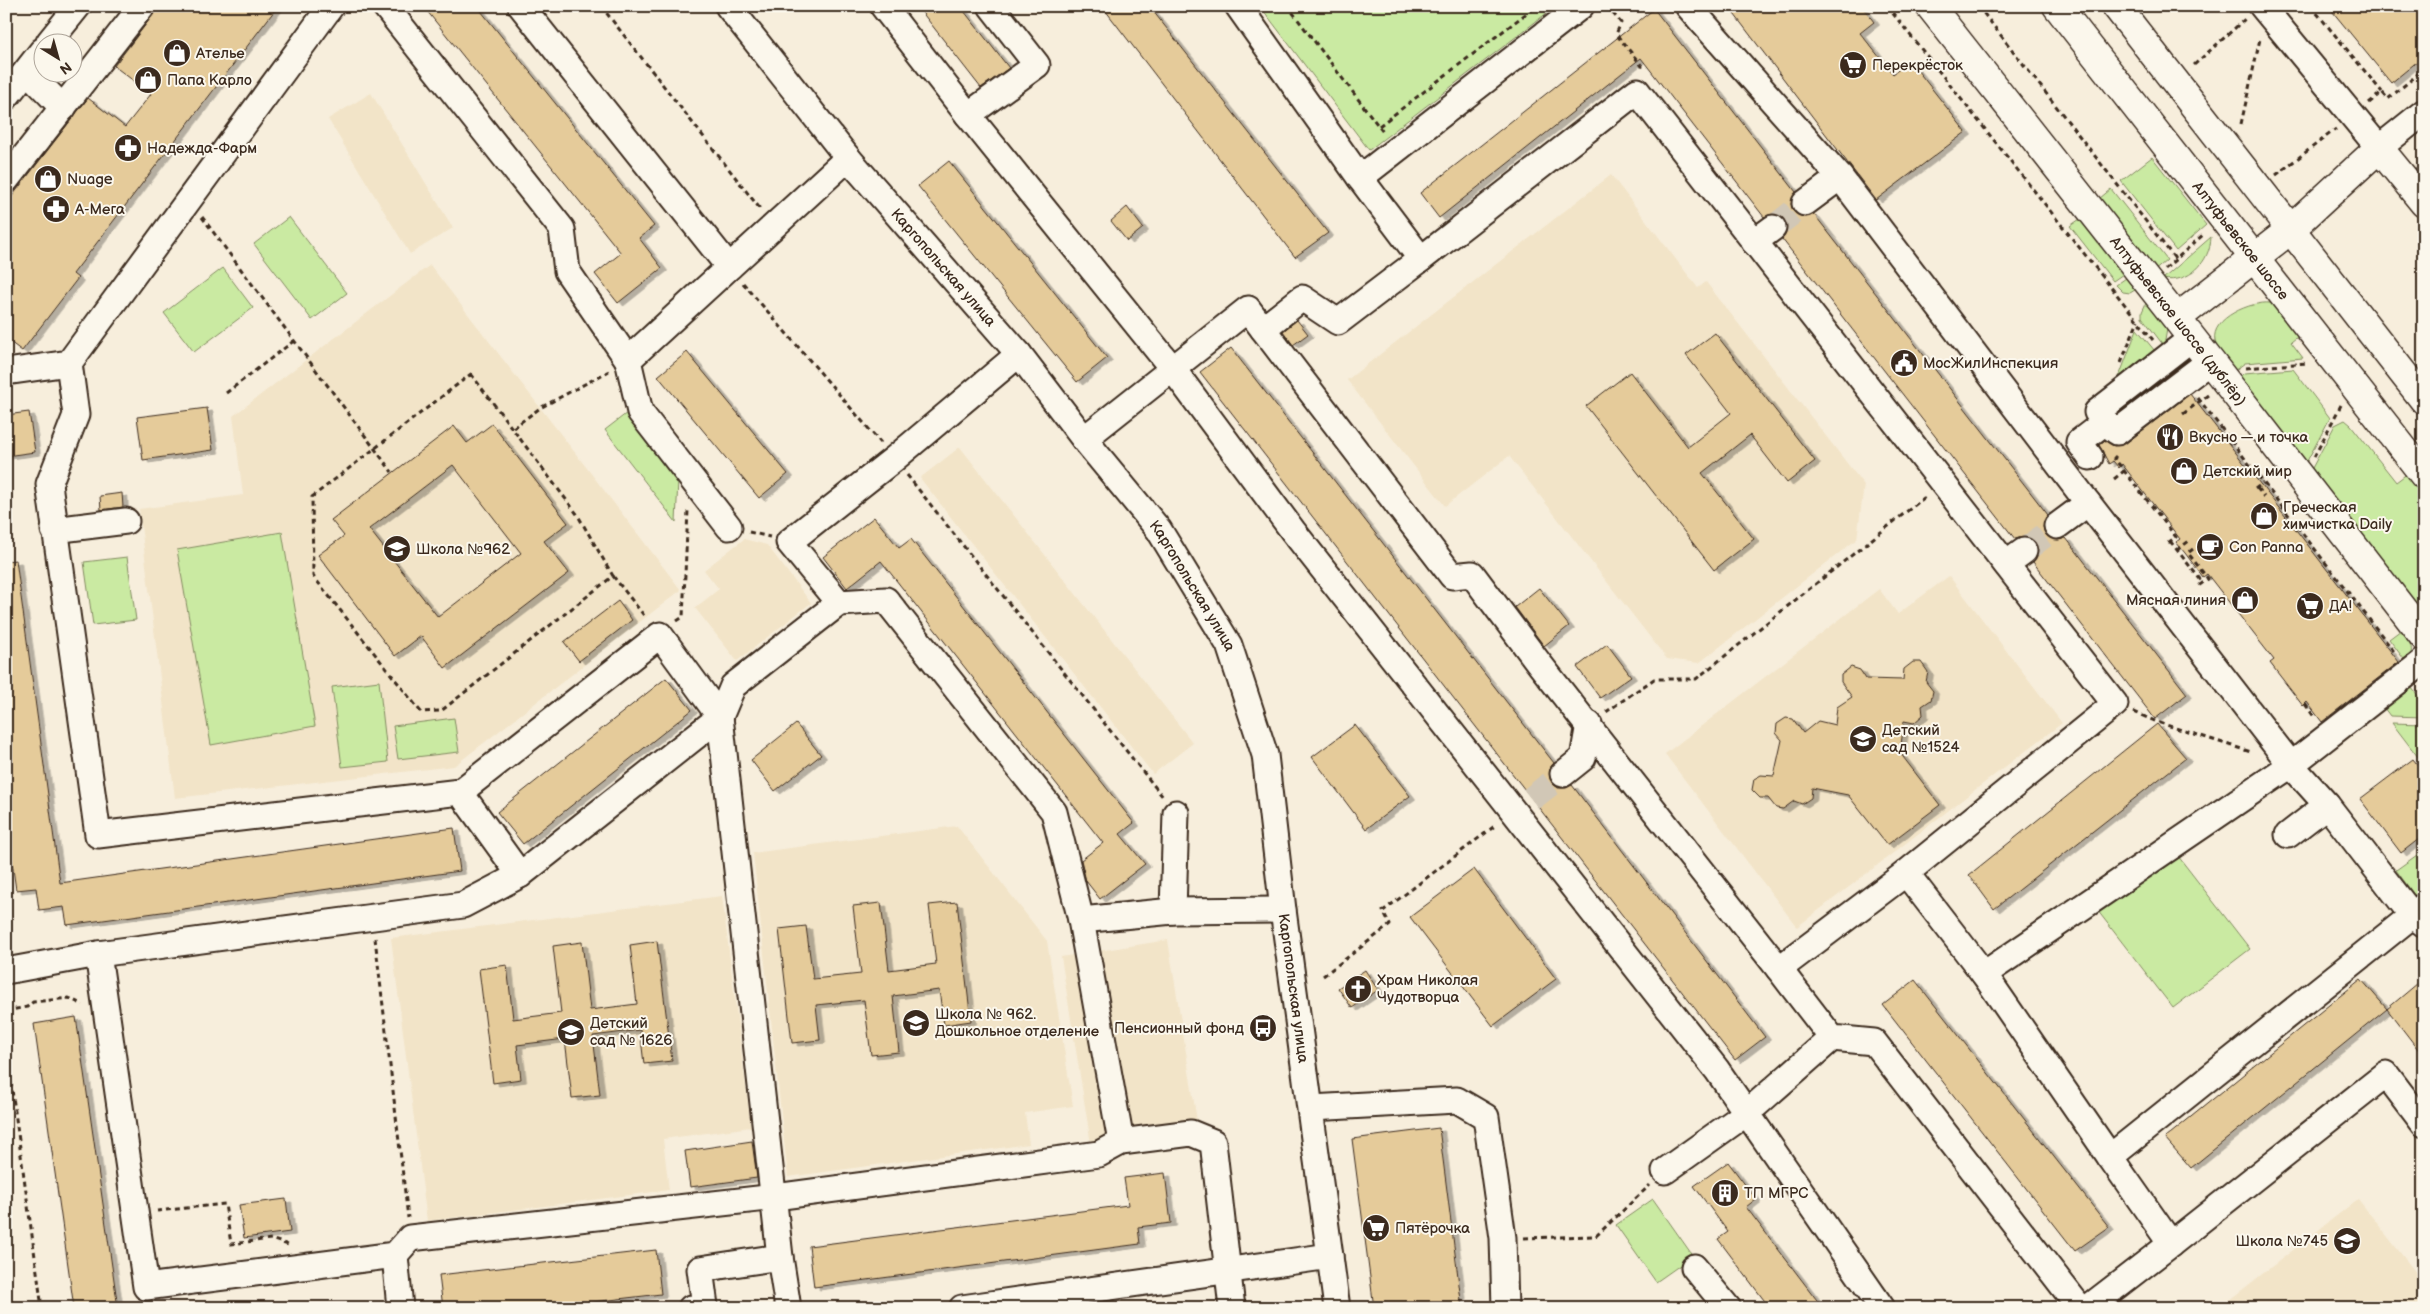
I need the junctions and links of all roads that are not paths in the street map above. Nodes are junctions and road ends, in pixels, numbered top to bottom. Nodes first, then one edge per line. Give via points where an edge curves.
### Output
1 (78, 6) edge
2 (142, 6) edge
3 (331, 6) edge
4 (385, 6) edge
5 (521, 6) edge
6 (728, 6) edge
7 (883, 6) edge
8 (1238, 6) edge
9 (1581, 6) edge
10 (1688, 6) edge
11 (1930, 6) edge
12 (2057, 6) edge
13 (2116, 6) edge
14 (995, 8) edge
15 (2260, 10) edge
16 (57, 32) edge
17 (32, 64) edge
18 (27, 71) junction
19 (6, 97) edge
20 (63, 108) junction
21 (2424, 112) edge
22 (968, 115) junction
23 (2379, 148) junction
24 (848, 158) junction
25 (1840, 177) junction
26 (1360, 178) junction
27 (6, 180) edge
28 (1805, 203) tunnel mouth
29 (2424, 203) edge
30 (2290, 230) junction
31 (1422, 259) junction
32 (2256, 259) junction
33 (729, 267) junction
34 (2185, 328) junction
35 (1264, 329) junction
36 (1019, 354) junction
37 (628, 360) junction
38 (2210, 361) junction
39 (69, 363) junction
40 (1172, 368) junction
41 (6, 372) edge
42 (2424, 400) edge
43 (2105, 422) junction
44 (1084, 439) junction
45 (2090, 457) dead end
46 (2424, 475) edge
47 (2088, 503) junction
48 (126, 521) dead end
49 (729, 526) road end
50 (2057, 526) tunnel mouth
51 (54, 530) junction
52 (839, 603) junction
53 (2424, 637) edge
54 (2424, 662) edge
55 (720, 717) junction
56 (1589, 724) junction
57 (2291, 764) junction
58 (1563, 774) tunnel mouth
59 (460, 792) junction
60 (2327, 805) junction
61 (1176, 813) road end
62 (2288, 836) dead end
63 (1906, 873) junction
64 (520, 875) junction
65 (1284, 910) junction
66 (1173, 911) junction
67 (2420, 915) edge
68 (1081, 920) junction
69 (98, 954) junction
70 (1779, 969) junction
71 (6, 971) edge
72 (1984, 974) junction
73 (1832, 1038) junction
74 (1312, 1108) junction
75 (1748, 1112) junction
76 (2424, 1124) edge
77 (1121, 1142) junction
78 (2110, 1157) junction
79 (1665, 1171) road end
80 (775, 1197) junction
81 (2171, 1244) junction
82 (402, 1247) junction
83 (1330, 1256) junction
84 (780, 1257) junction
85 (1694, 1267) dead end
86 (1226, 1270) junction
87 (400, 1308) edge
88 (691, 1308) edge
89 (788, 1308) edge
90 (962, 1308) edge
91 (1232, 1308) edge
92 (1337, 1308) edge
93 (1506, 1308) edge
94 (1728, 1308) edge
95 (1882, 1308) edge
96 (2080, 1308) edge
97 (2088, 1308) edge

1 - 16 street
2 - 20 street
3 - 39 street
4 - 37 street via 562,229 567,271
5 - 33 street
6 - 24 street, Каргопольская улица
7 - 22 street
8 - 26 street
9 - 26 street
10 - 25 street
11 - 34 main road, Алтуфьевское шоссе (дублёр)
12 - 32 main road, Алтуфьевское шоссе
13 - 30 main road
14 - 22 street via 1037,65
15 - 23 street
17 - 18 street
18 - 19 street
18 - 20 street
20 - 27 street
21 - 23 street
22 - 40 street
23 - 29 main road
23 - 30 main road
24 - 33 street
24 - 36 street, Каргопольская улица
25 - 28 street
25 - 47 street
26 - 31 street
30 - 32 main road
30 - 42 main road
31 - 35 street via 1338,322 1302,298
31 - 63 street via 1637,91 1763,235 1942,483 2015,557 2116,704
32 - 34 main road
32 - 46 main road, Алтуфьевское шоссе
33 - 37 street
34 - 38 main road, Алтуфьевское шоссе (дублёр)
34 - 43 street via 2097,412
35 - 40 street via 1248,309
35 - 56 street via 1452,576 1472,574
36 - 44 street, Каргопольская улица
36 - 52 street via 789,542
37 - 49 street via 640,412
38 - 43 street via 2117,432
38 - 53 main road, Алтуфьевское шоссе (дублёр)
39 - 41 street
39 - 51 street via 76,415 48,484
40 - 44 street
40 - 75 street via 1293,532 1522,805
43 - 45 street via 2079,442
44 - 65 street, Каргопольская улица via 1159,530 1229,646 1265,755
47 - 50 street
47 - 57 street
48 - 51 street
51 - 59 street via 98,835
52 - 55 street via 733,686
52 - 68 street via 886,600 1054,812
54 - 57 street
55 - 59 street via 660,635
55 - 64 street
55 - 80 street
56 - 58 street via 1583,758
56 - 70 street
57 - 60 street
57 - 72 street
59 - 64 street
60 - 62 street
60 - 67 street
61 - 66 street
63 - 70 street
63 - 72 street
64 - 69 street via 464,905
65 - 66 street
65 - 74 street, Каргопольская улица
66 - 68 street
67 - 78 street
68 - 77 street
69 - 71 street
69 - 82 street via 146,1287
70 - 73 street
72 - 78 street
73 - 75 street
73 - 96 street via 1874,1042
74 - 83 street, Каргопольская улица
74 - 93 street via 1457,1100 1486,1117 1503,1238
75 - 79 street
75 - 95 street
76 - 81 street via 2386,1074
77 - 80 street via 1099,1154
77 - 86 street via 1191,1133 1212,1142
78 - 81 street
80 - 82 street
80 - 84 street
81 - 97 street
82 - 87 street
83 - 86 street
83 - 92 street, Каргопольская улица
84 - 88 street via 700,1269 705,1306
84 - 89 street
85 - 94 street
86 - 90 street
86 - 91 street

